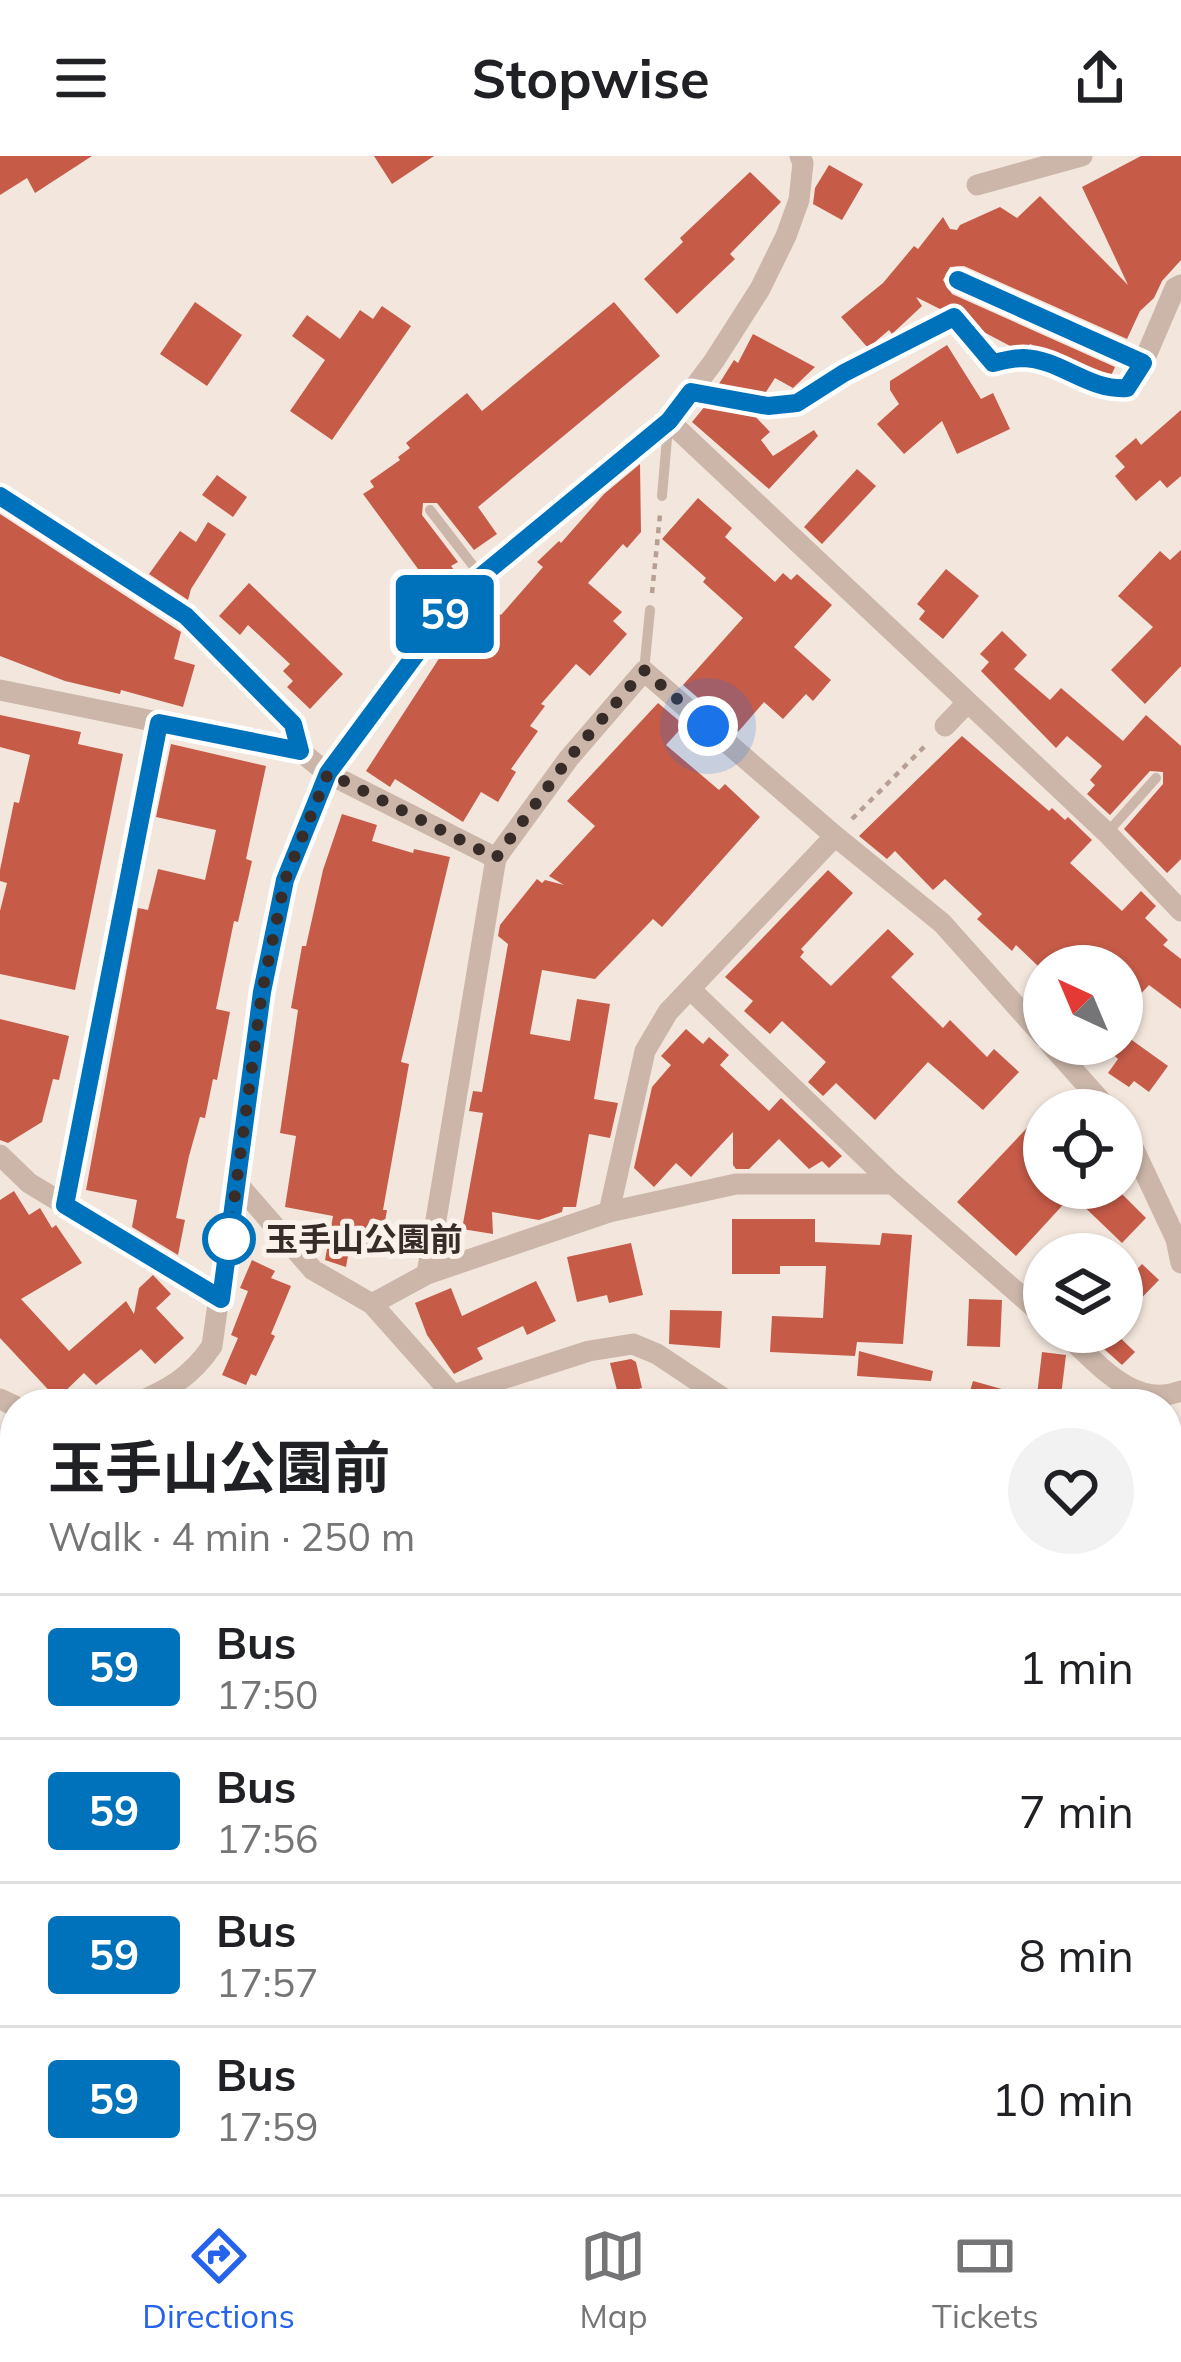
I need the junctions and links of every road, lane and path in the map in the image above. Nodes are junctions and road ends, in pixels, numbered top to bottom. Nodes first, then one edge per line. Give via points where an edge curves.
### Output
1 (800, 156) edge
2 (1082, 156) edge
3 (977, 184) dead end
4 (958, 280) dead end
5 (1181, 285) edge
6 (1143, 363) junction
7 (691, 392) junction
8 (669, 421) junction
9 (0, 496) edge
10 (662, 496) joint
11 (430, 510) dead end
12 (481, 576) junction
13 (650, 610) joint
14 (644, 670) junction
15 (0, 690) edge
16 (967, 703) junction
17 (159, 723) junction
18 (945, 726) joint
19 (300, 751) junction
20 (328, 773) junction
21 (1156, 778) dead end
22 (1107, 833) junction
23 (835, 836) junction
24 (496, 858) junction
25 (1181, 911) edge
26 (690, 988) junction
27 (1023, 1013) edge
28 (1069, 1065) edge
29 (1091, 1089) edge
30 (0, 1155) edge
31 (1143, 1169) edge
32 (236, 1182) junction
33 (893, 1184) junction
34 (65, 1205) junction
35 (609, 1212) junction
36 (1181, 1263) edge
37 (428, 1274) junction
38 (1023, 1298) edge
39 (221, 1299) junction
40 (372, 1304) junction
41 (1087, 1353) edge
42 (170, 1389) edge
43 (448, 1389) edge
44 (472, 1389) edge
45 (710, 1389) edge
46 (1129, 1389) edge

1 - 7 street via 799,200 786,236
2 - 3 street
4 - 6 street
5 - 6 street
6 - 7 lane via 1127,388 1102,390 1026,358 993,363 954,317 797,403
7 - 8 street
8 - 10 lane
8 - 12 street
8 - 16 street
9 - 19 street via 186,616 293,724
10 - 13 path
11 - 12 lane
12 - 20 street
13 - 14 lane
14 - 23 street
14 - 24 street
15 - 17 street
16 - 18 street
16 - 22 street
17 - 19 street
17 - 34 street
18 - 23 path
19 - 20 street
20 - 24 street
20 - 32 street via 285,880
21 - 22 lane
22 - 25 street
23 - 26 street
23 - 27 street via 942,922
24 - 37 street
26 - 33 street
26 - 35 street via 645,1051
28 - 29 street
30 - 34 street
31 - 36 street
32 - 39 street
32 - 40 street via 313,1270
33 - 35 street via 736,1184
33 - 38 street
34 - 39 street
35 - 37 street
37 - 40 street
39 - 42 street via 212,1346
40 - 43 street
41 - 46 street
44 - 45 street via 632,1344

